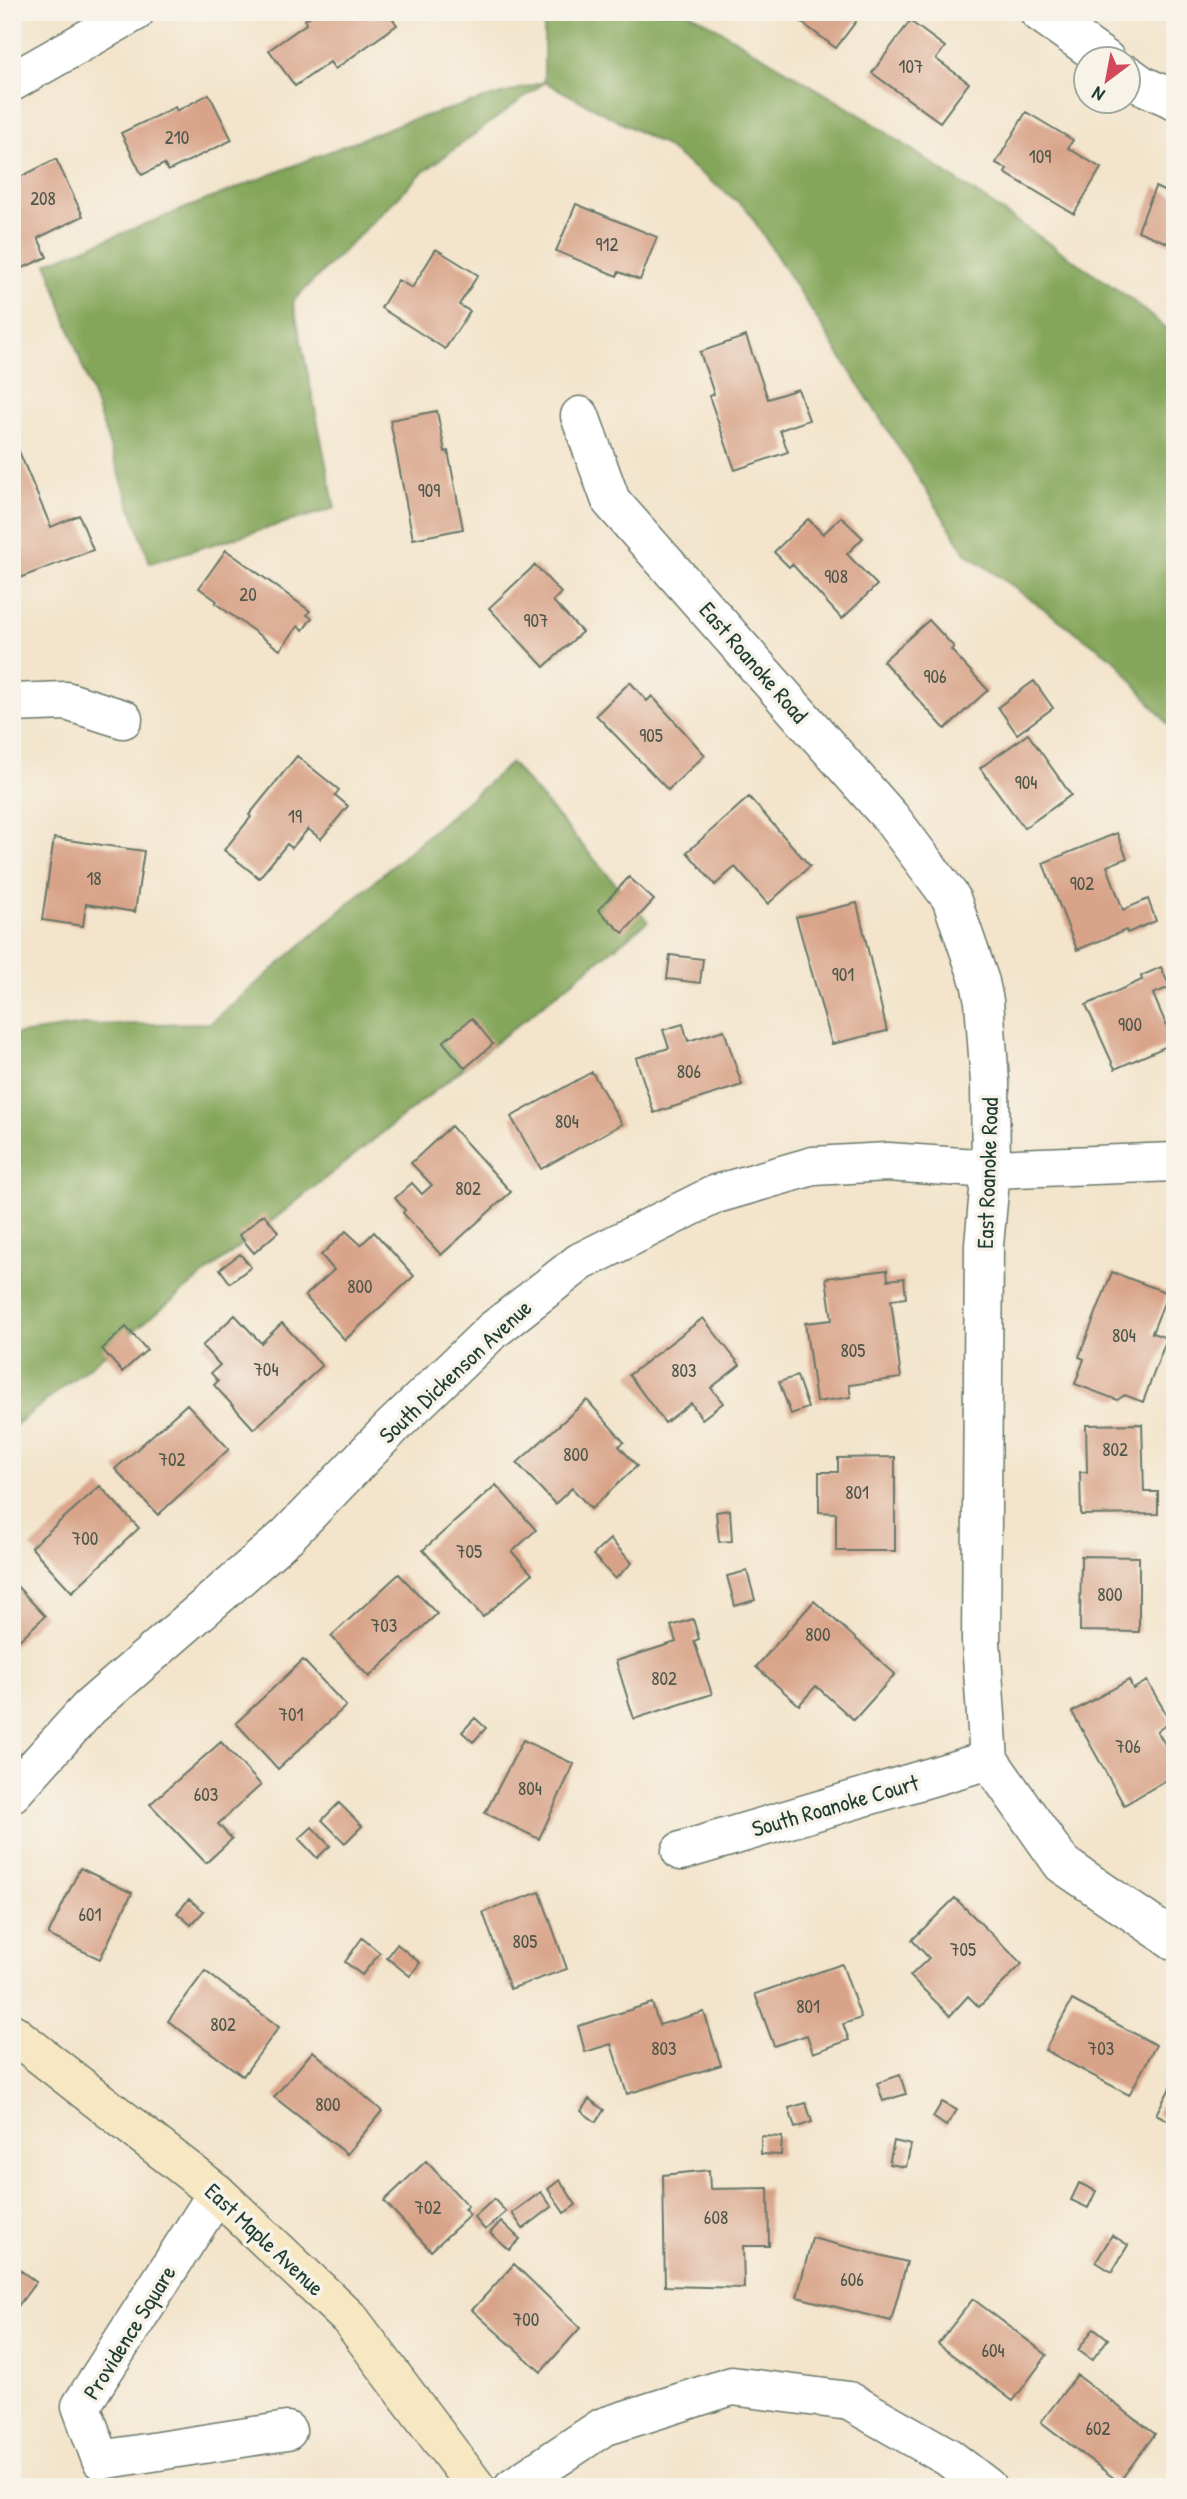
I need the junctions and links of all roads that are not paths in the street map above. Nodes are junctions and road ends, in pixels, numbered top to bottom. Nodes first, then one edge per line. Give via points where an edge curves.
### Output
1 (135, 12) edge
2 (1039, 12) edge
3 (1086, 46) edge
4 (12, 82) edge
5 (1142, 85) edge
6 (1175, 100) edge
7 (580, 416) dead end
8 (12, 703) edge
9 (122, 719) dead end
10 (1175, 1162) edge
11 (991, 1169) junction
12 (989, 1760) junction
13 (12, 1793) edge
14 (681, 1851) dead end
15 (1175, 1941) edge
16 (12, 2033) edge
17 (217, 2193) junction
18 (287, 2431) dead end
19 (476, 2487) edge
20 (513, 2487) edge
21 (988, 2487) edge

1 - 4 street
2 - 3 street
5 - 6 street
7 - 11 street, East Roanoke Road via 611,501 891,818 951,898 984,1001
8 - 9 street via 66,701
10 - 11 street, South Dickenson Avenue
11 - 12 street, East Roanoke Road via 984,1245 981,1642
11 - 13 street, South Dickenson Avenue via 888,1162 813,1166 716,1194 580,1262 492,1331 286,1536 89,1708
12 - 14 street, South Roanoke Court
12 - 15 street via 1062,1864
16 - 17 main road, East Maple Avenue
17 - 18 street, Providence Square via 81,2406 101,2460
17 - 19 main road, East Maple Avenue via 350,2319
20 - 21 street via 603,2427 732,2386 849,2401 947,2457

